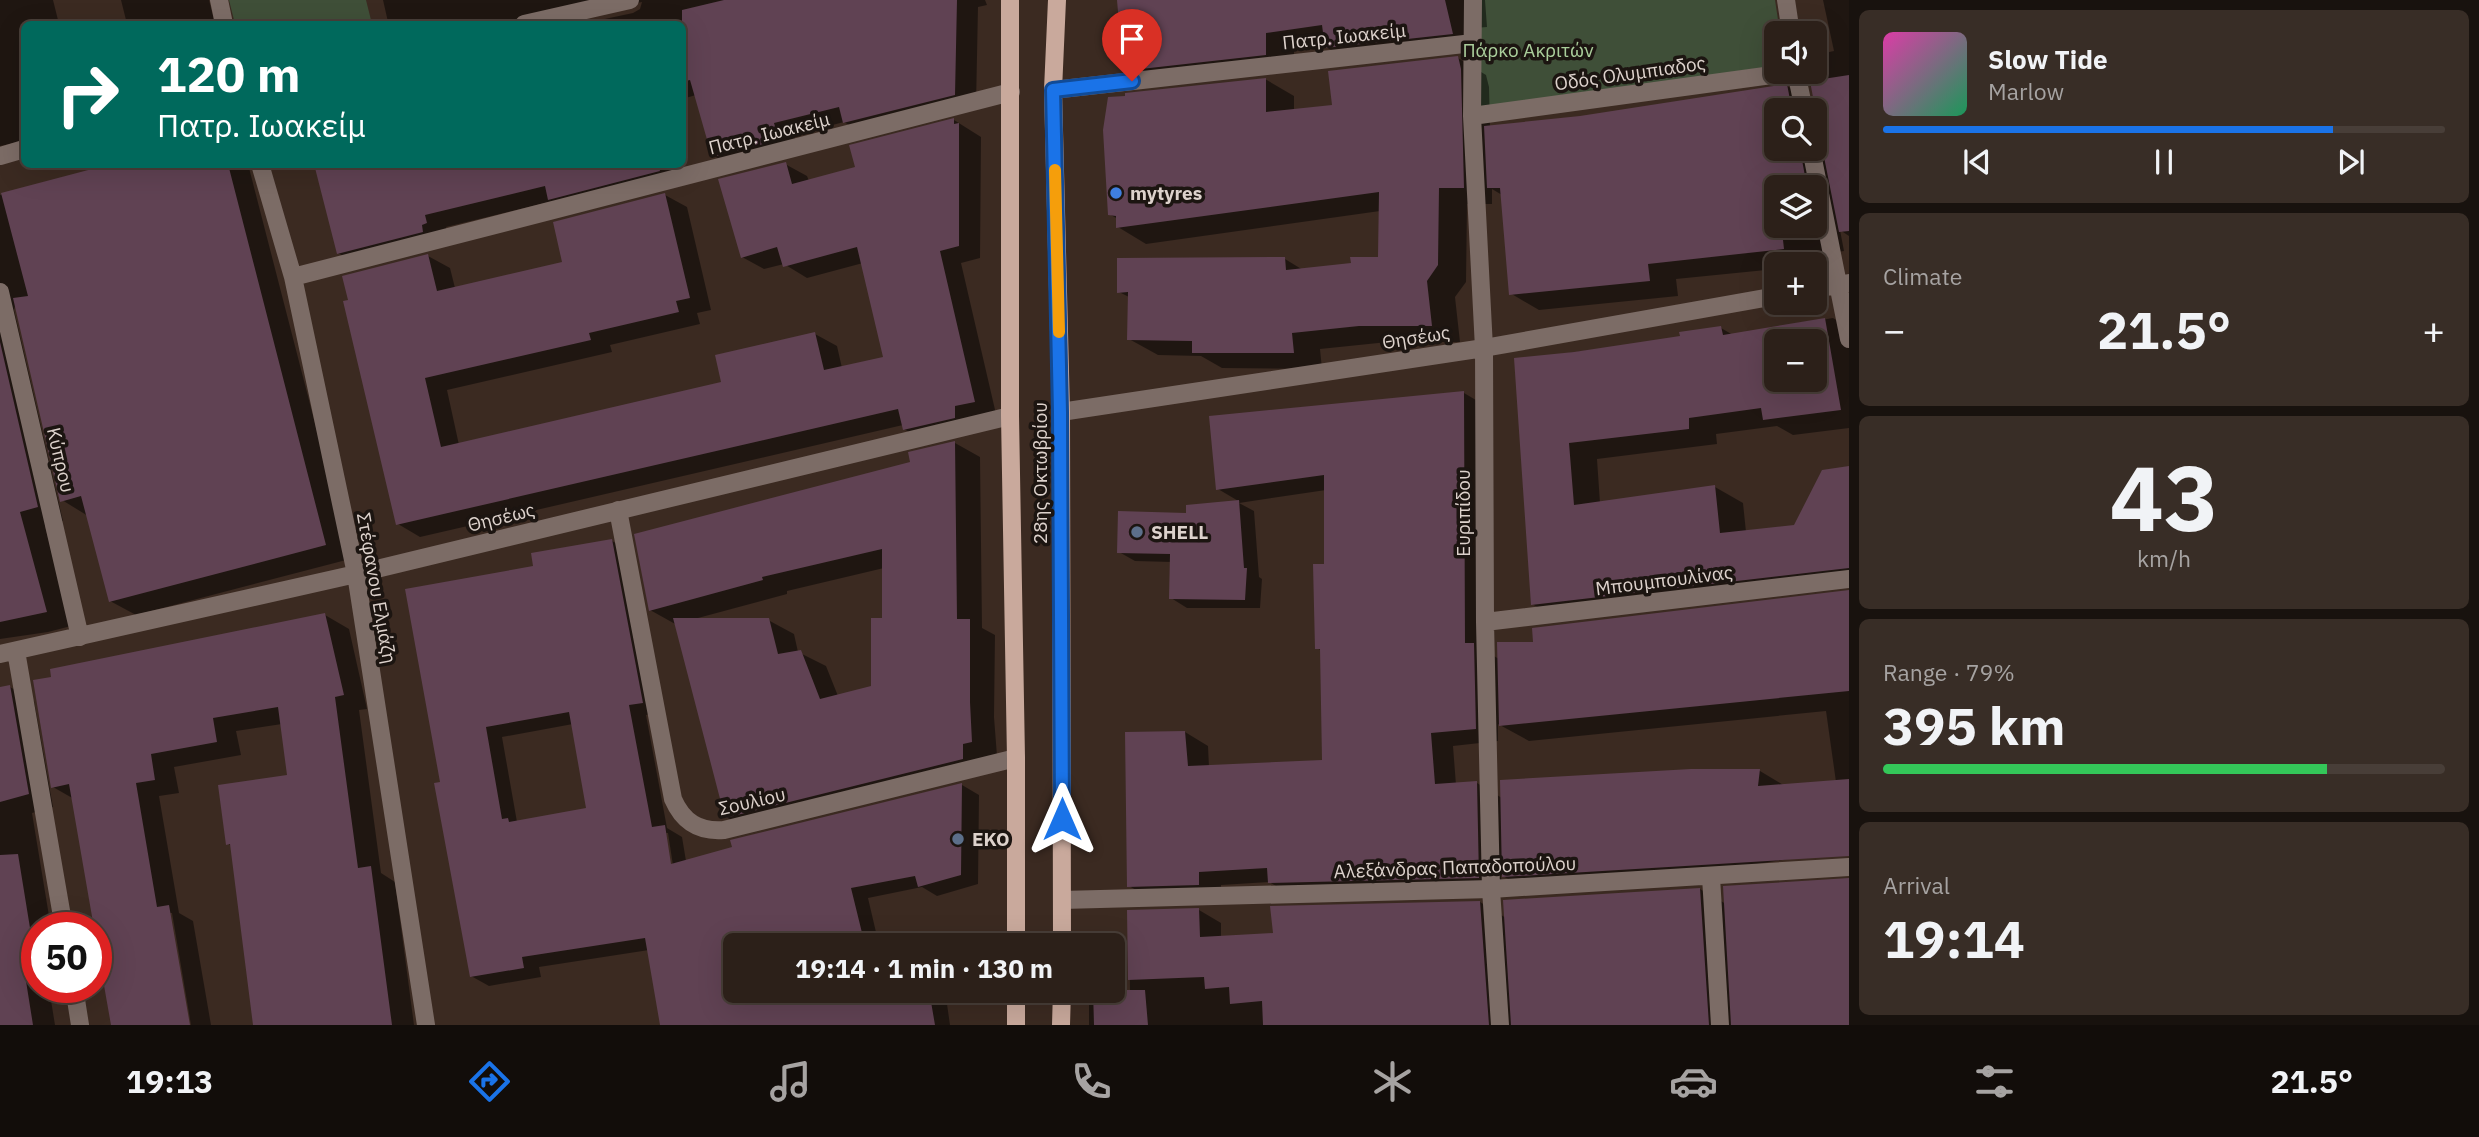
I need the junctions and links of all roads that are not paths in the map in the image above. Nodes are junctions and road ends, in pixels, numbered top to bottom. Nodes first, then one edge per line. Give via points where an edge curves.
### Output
1 (219, 0) edge
2 (630, 0) edge
3 (1010, 0) edge
4 (1057, 0) edge
5 (1473, 0) edge
6 (1786, 0) edge
7 (223, 21) edge
8 (537, 21) edge
9 (1789, 21) edge
10 (1473, 43) junction
11 (1764, 76) edge
12 (1053, 90) junction
13 (1011, 92) junction
14 (1472, 116) junction
15 (21, 150) edge
16 (0, 156) edge
17 (1814, 161) edge
18 (261, 168) edge
19 (293, 277) junction
20 (1844, 284) edge
21 (0, 292) edge
22 (1764, 298) edge
23 (1849, 340) edge
24 (1484, 348) junction
25 (1060, 412) junction
26 (1010, 416) junction
27 (618, 510) junction
28 (356, 574) junction
29 (1849, 579) edge
30 (1485, 622) junction
31 (80, 637) junction
32 (8, 652) edge
33 (1016, 758) junction
34 (1849, 867) edge
35 (1711, 877) junction
36 (1491, 889) junction
37 (1062, 900) junction
38 (61, 912) edge
39 (1016, 933) edge
40 (1062, 933) edge
41 (77, 1003) edge
42 (1016, 1003) edge
43 (1062, 1003) edge
44 (80, 1025) edge
45 (426, 1025) edge
46 (1016, 1025) edge
47 (1062, 1025) edge
48 (1500, 1025) edge
49 (1720, 1025) edge

1 - 7 street
2 - 8 street
3 - 13 main road, 28ης Οκτωβρίου
4 - 12 main road, 28ης Οκτωβρίου
5 - 10 street, Ευριπίδου
6 - 9 street
10 - 12 street, Πατρ. Ιωακείμ
10 - 14 street, Ευριπίδου
11 - 14 street, Οδός Ολυμπιαδος
12 - 25 main road, 28ης Οκτωβρίου
13 - 19 street, Πατρ. Ιωακείμ
13 - 26 main road, 28ης Οκτωβρίου
14 - 24 street, Ευριπίδου
15 - 16 street
17 - 20 street
18 - 19 street, Στέφανου Ελμάζη
19 - 28 street, Στέφανου Ελμάζη
20 - 23 street
21 - 31 street, Κύπρου
22 - 24 street, Θησέως
24 - 25 street, Θησέως
24 - 30 street, Ευριπίδου
25 - 37 main road, 28ης Οκτωβρίου
26 - 27 street, Θησέως
26 - 33 main road, 28ης Οκτωβρίου
27 - 28 street, Θησέως
27 - 33 street, Σουλίου via 673,799 678,811 698,828 724,830
28 - 31 street, Θησέως
28 - 45 street, Στέφανου Ελμάζη
29 - 30 street, Μπουμπουλίνας
30 - 36 street, Ευριπίδου
31 - 32 street, Θησέως
32 - 38 street
33 - 39 main road, 28ης Οκτωβρίου
34 - 35 street, Αλεξάνδρας Παπαδοπούλου
35 - 36 street, Αλεξάνδρας Παπαδοπούλου
35 - 49 street
36 - 37 street, Αλεξάνδρας Παπαδοπούλου
36 - 48 street, Ευριπίδου
37 - 40 main road, 28ης Οκτωβρίου
41 - 44 street
42 - 46 main road
43 - 47 main road

